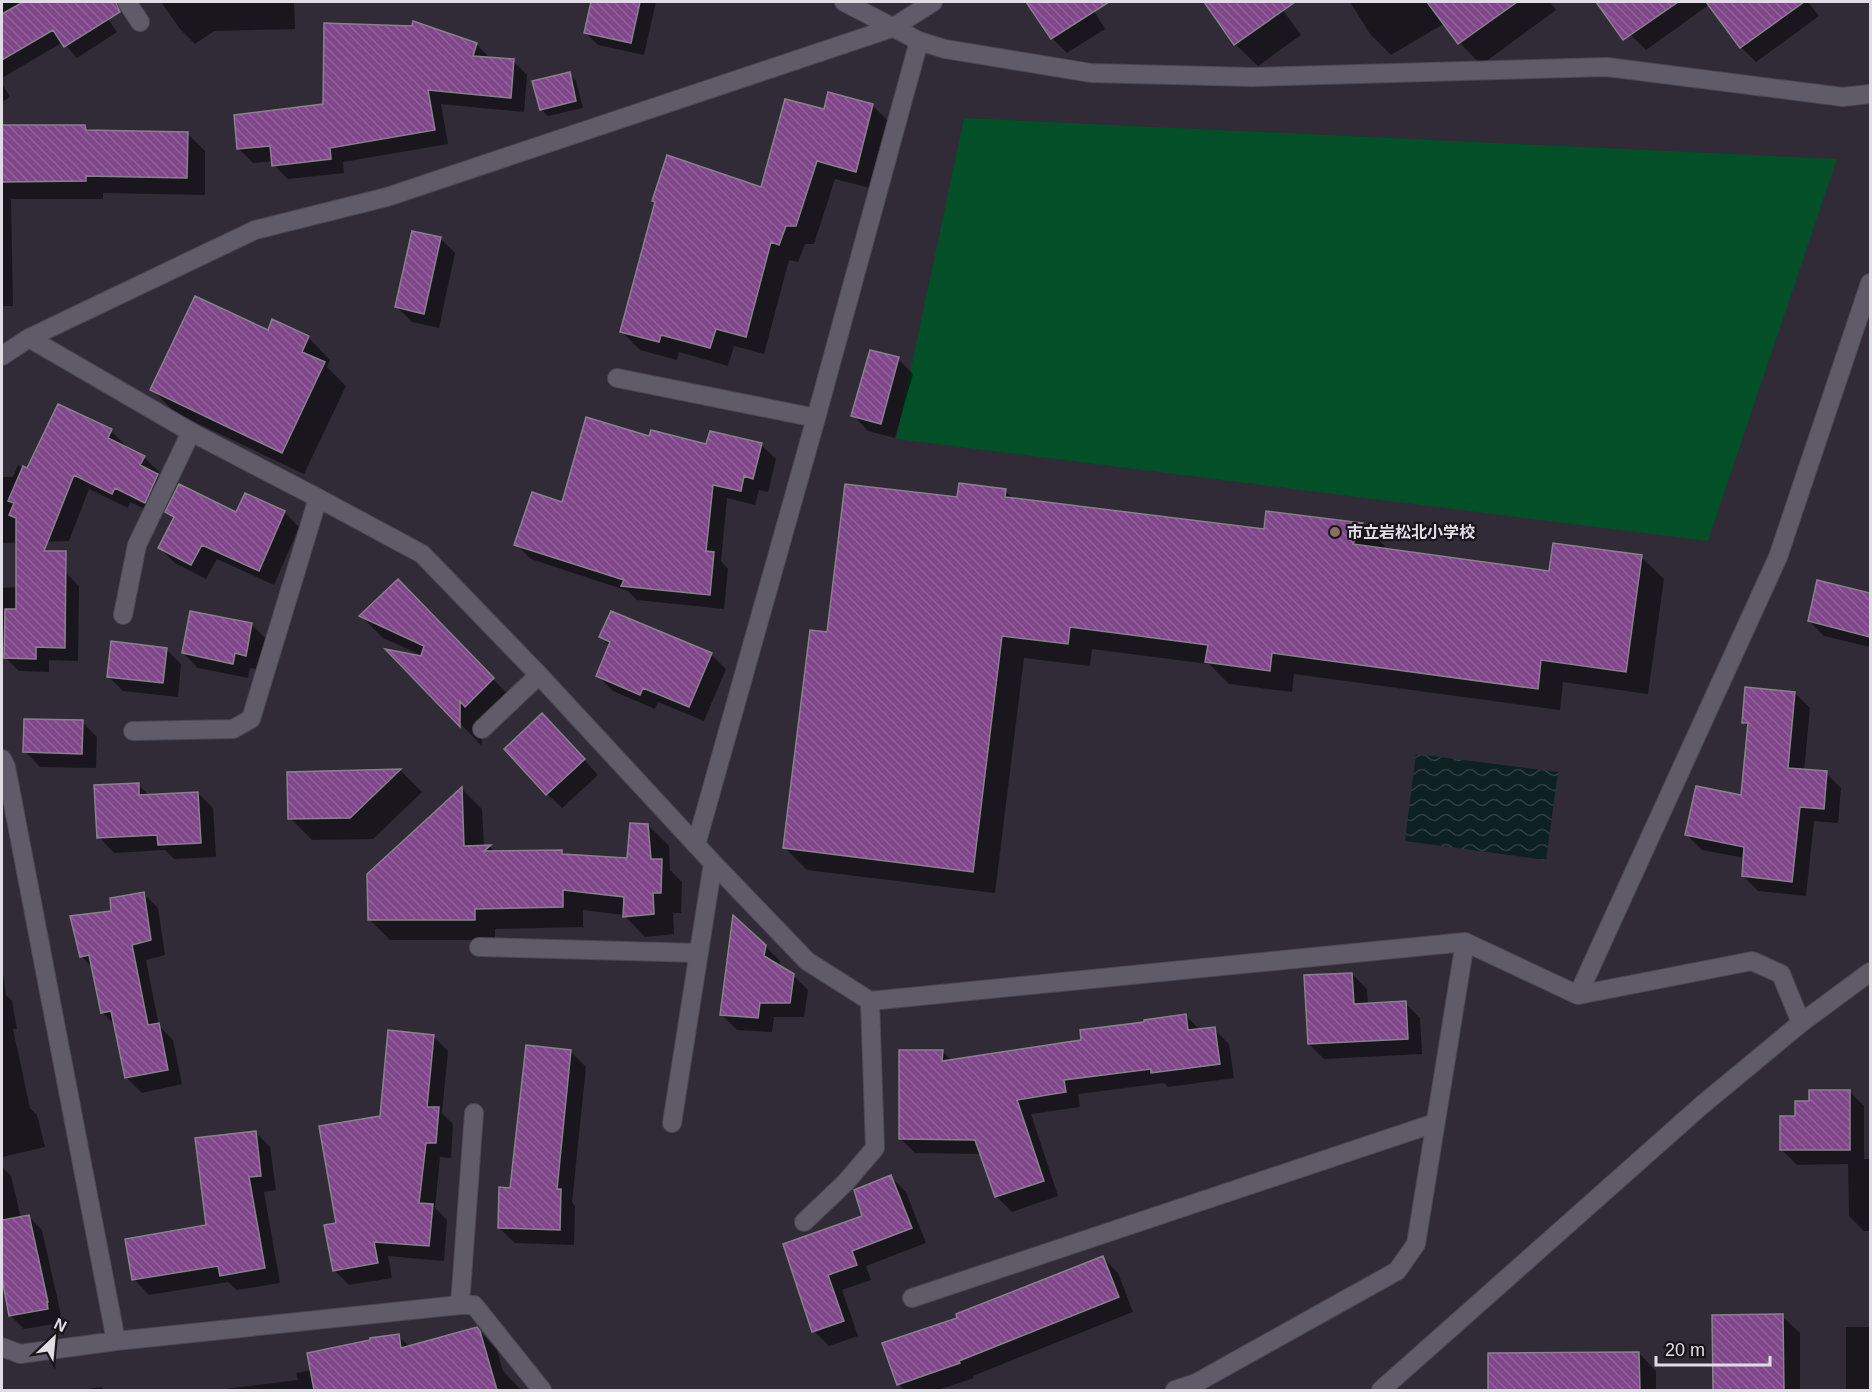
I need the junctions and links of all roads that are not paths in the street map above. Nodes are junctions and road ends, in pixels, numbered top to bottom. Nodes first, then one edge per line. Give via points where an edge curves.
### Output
1 (127, 2) edge
2 (844, 2) edge
3 (933, 2) edge
4 (140, 22) dead end
5 (892, 28) junction
6 (919, 41) junction
7 (1870, 94) edge
8 (1870, 283) edge
9 (29, 338) junction
10 (2, 356) edge
11 (617, 378) dead end
12 (816, 418) junction
13 (191, 432) junction
14 (318, 498) junction
15 (123, 615) dead end
16 (538, 675) junction
17 (482, 729) dead end
18 (133, 731) dead end
19 (2, 759) edge
20 (696, 845) junction
21 (713, 863) junction
22 (1465, 942) junction
23 (479, 947) dead end
24 (699, 953) junction
25 (1870, 972) edge
26 (1578, 995) junction
27 (870, 1001) junction
28 (1801, 1023) junction
29 (474, 1113) dead end
30 (1436, 1123) junction
31 (672, 1124) dead end
32 (804, 1222) dead end
33 (912, 1298) dead end
34 (460, 1305) junction
35 (116, 1341) junction
36 (2, 1347) edge
37 (1198, 1387) edge
38 (542, 1390) edge
39 (1175, 1390) edge
40 (1381, 1390) edge

1 - 4 street
2 - 5 street
3 - 5 street
5 - 6 street
5 - 9 street via 387,196 255,230
6 - 7 street via 945,50 1091,73 1252,77 1607,67 1843,97
6 - 12 street
8 - 26 street via 1778,557
9 - 10 street
9 - 13 street
11 - 12 street
12 - 20 street
13 - 14 street
13 - 15 street via 137,544
14 - 16 street via 422,554
14 - 18 street via 251,719 233,729
16 - 17 street
16 - 20 street
19 - 35 street
20 - 21 street
21 - 24 street
21 - 27 street via 807,961
22 - 26 street
22 - 27 street
22 - 30 street
23 - 24 street
24 - 31 street
25 - 28 street
26 - 28 street via 1752,961 1781,974
27 - 32 street via 875,1148
28 - 40 street via 1702,1105
29 - 34 street
30 - 33 street
30 - 37 street via 1416,1244 1397,1271
34 - 35 street
34 - 38 street via 474,1305
35 - 36 street via 20,1354
37 - 39 street

